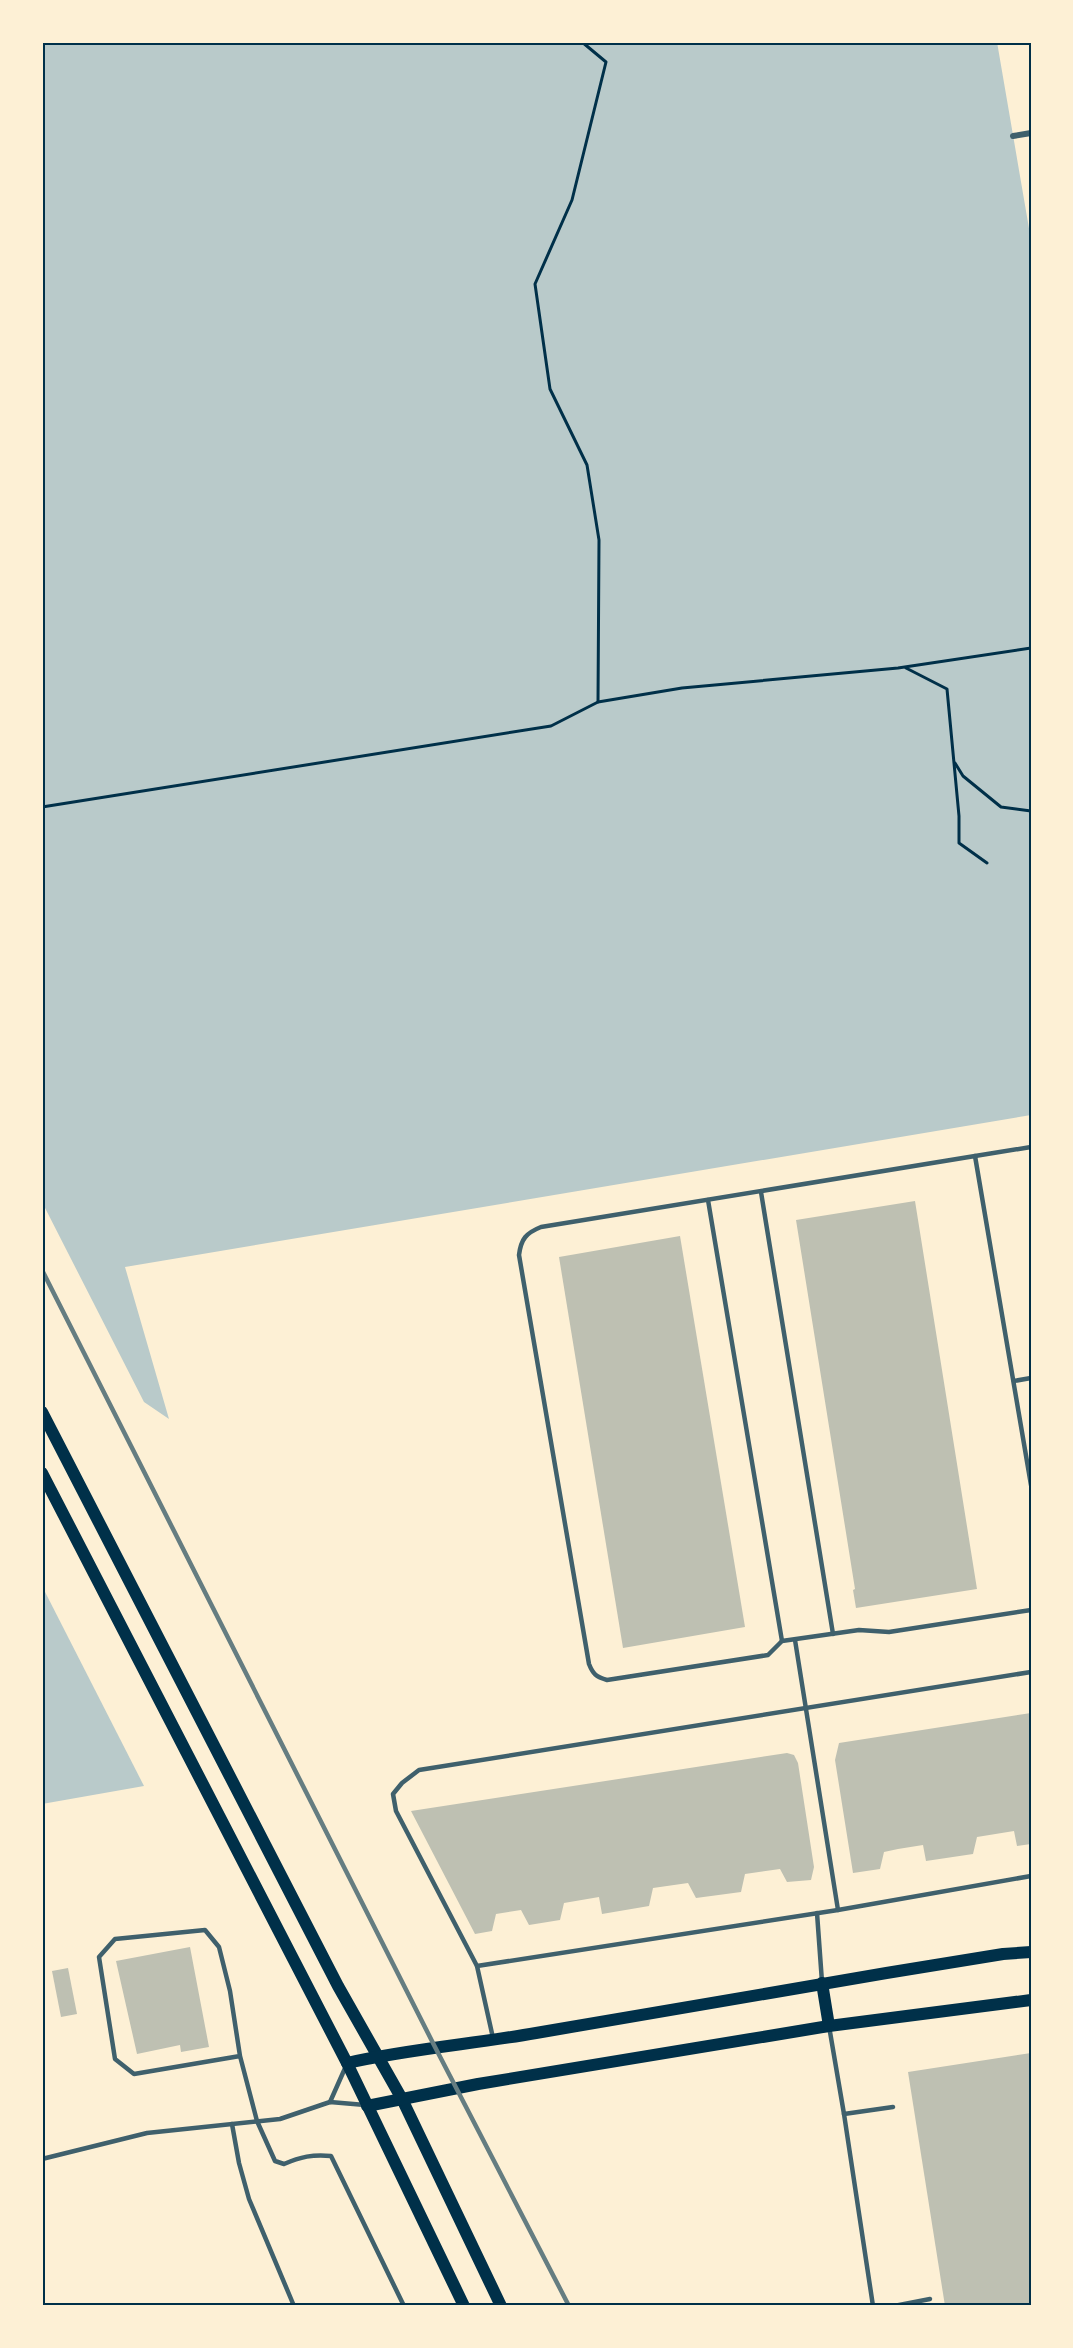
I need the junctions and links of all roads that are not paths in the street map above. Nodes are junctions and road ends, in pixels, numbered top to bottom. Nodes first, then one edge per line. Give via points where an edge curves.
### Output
1 (1031, 133) edge
2 (1014, 136) dead end
3 (1031, 1147) edge
4 (975, 1156) junction
5 (761, 1192) junction
6 (708, 1200) junction
7 (1031, 1378) edge
8 (1014, 1381) junction
9 (42, 1412) edge
10 (42, 1473) edge
11 (1031, 1485) edge
12 (1031, 1610) edge
13 (833, 1634) junction
14 (795, 1640) junction
15 (782, 1641) junction
16 (1031, 1671) edge
17 (805, 1709) junction
18 (1031, 1876) edge
19 (838, 1910) junction
20 (817, 1913) junction
21 (1031, 1952) edge
22 (477, 1966) junction
23 (822, 1983) junction
24 (1031, 2000) edge
25 (829, 2026) junction
26 (493, 2040) junction
27 (240, 2056) junction
28 (380, 2056) junction
29 (347, 2063) junction
30 (402, 2099) junction
31 (330, 2102) junction
32 (367, 2106) junction
33 (893, 2107) dead end
34 (844, 2114) junction
35 (257, 2121) junction
36 (232, 2124) junction
37 (42, 2159) edge
38 (930, 2299) dead end
39 (294, 2306) edge
40 (404, 2306) edge
41 (464, 2306) edge
42 (501, 2306) edge
43 (873, 2306) edge
44 (894, 2306) edge

1 - 2 street
3 - 4 lane
4 - 5 lane
4 - 8 lane
5 - 6 lane
5 - 13 lane
6 - 15 lane
6 - 15 lane via 529,1231 519,1255 521,1267 592,1672 607,1680 768,1655
7 - 8 lane
8 - 11 lane
9 - 28 main road via 338,1986
10 - 29 main road
12 - 13 lane via 889,1632 859,1630
13 - 14 lane
14 - 15 lane
14 - 17 lane
16 - 17 lane
17 - 19 lane
17 - 22 lane via 419,1770 402,1783 393,1794 396,1811
18 - 19 lane
19 - 20 lane
20 - 22 lane
20 - 23 lane
21 - 23 main road
22 - 26 lane
23 - 25 main road
23 - 26 main road
24 - 25 main road
25 - 30 main road
25 - 34 lane
26 - 28 main road
27 - 27 lane via 219,1947 205,1930 115,1939 99,1957 115,2059 134,2074
27 - 35 lane
28 - 29 main road
28 - 30 main road
29 - 31 lane
29 - 32 main road
30 - 32 main road
30 - 42 main road
31 - 32 lane
31 - 35 lane via 280,2119
32 - 41 main road
33 - 34 lane
34 - 43 lane
35 - 36 lane
35 - 40 lane via 275,2161 284,2164 317,2154 331,2156
36 - 37 lane via 147,2133
36 - 39 lane via 249,2199
38 - 44 lane

